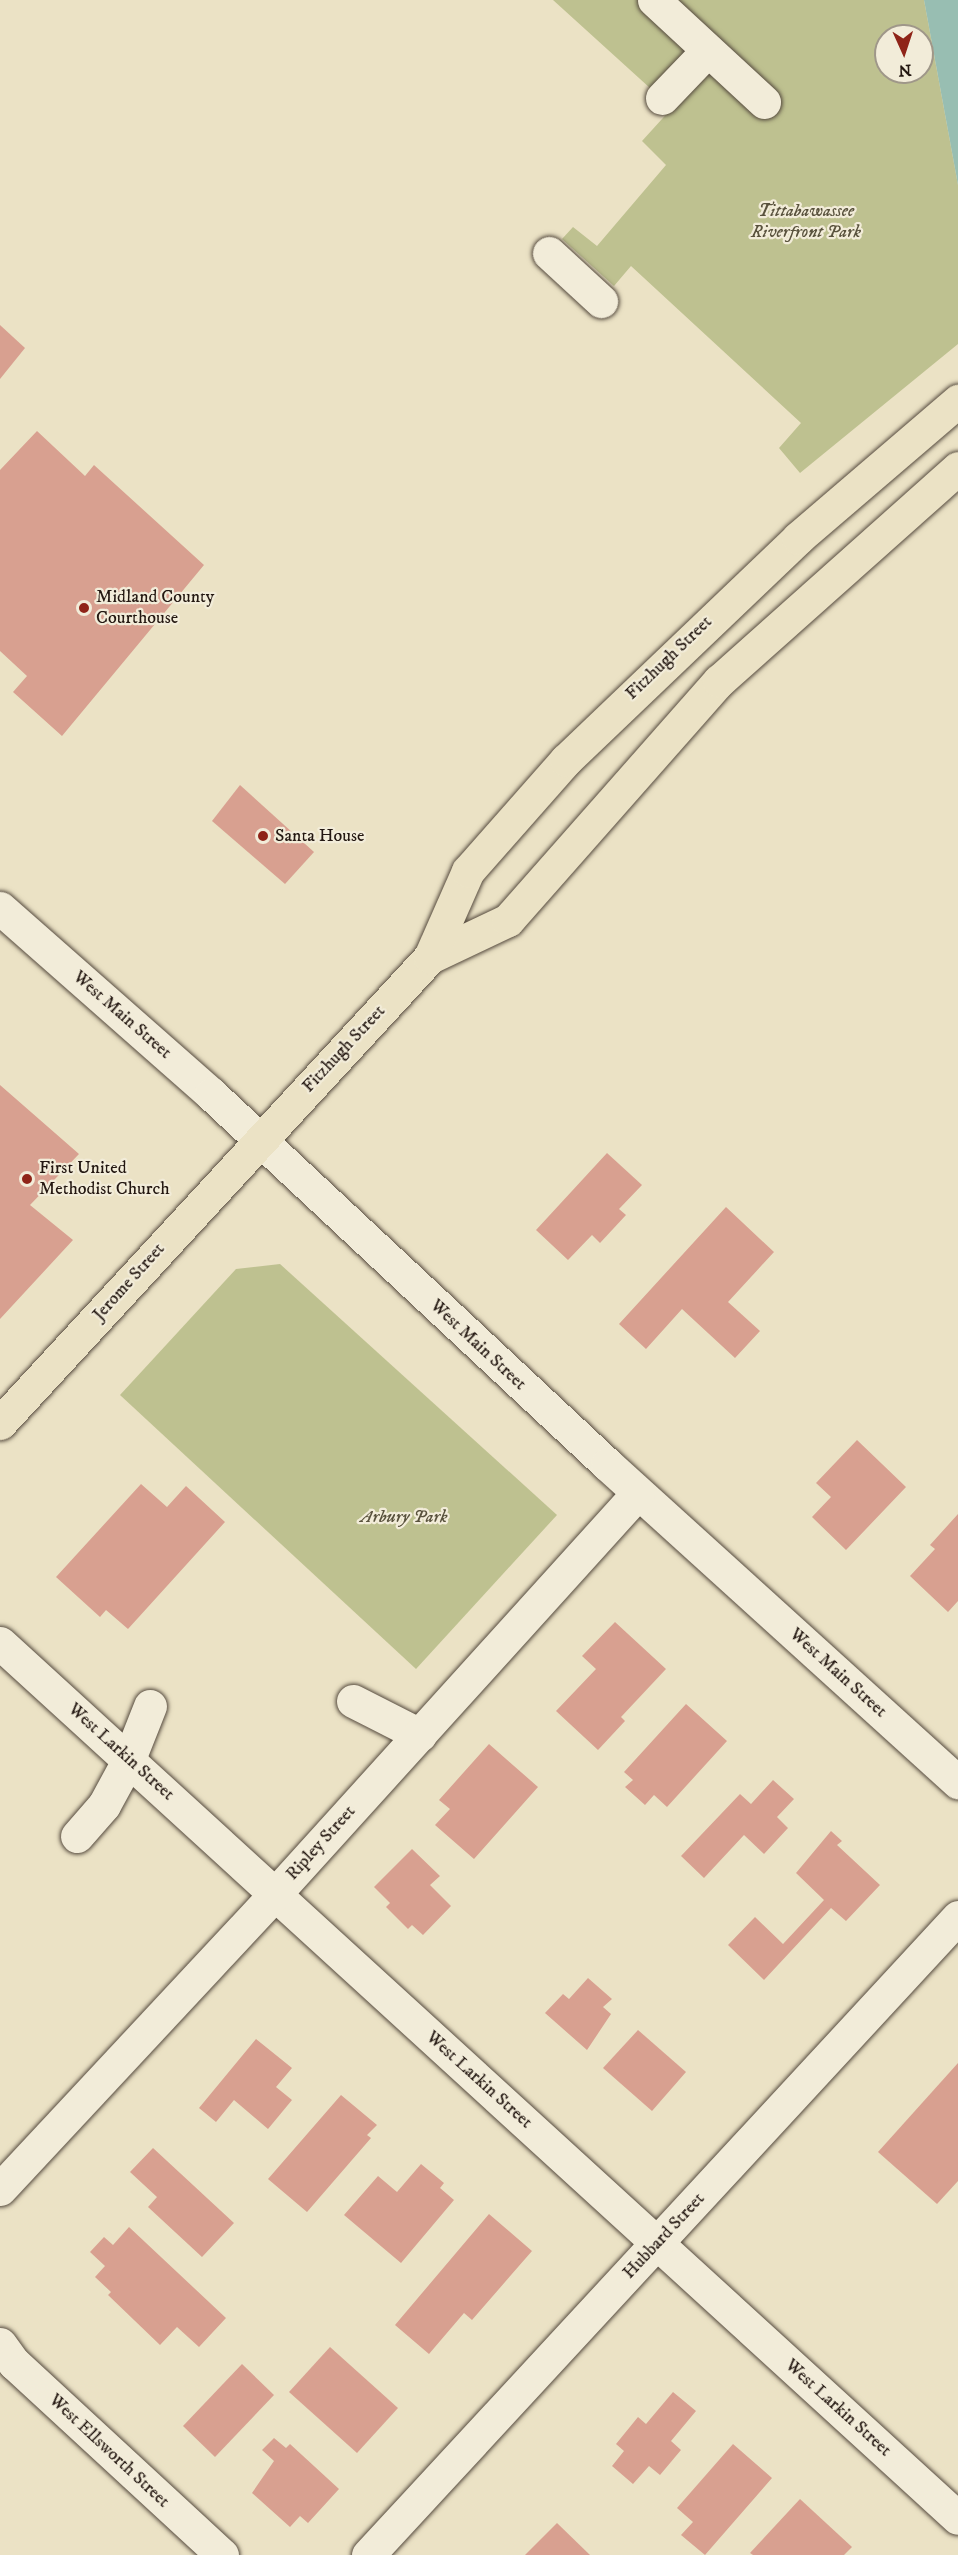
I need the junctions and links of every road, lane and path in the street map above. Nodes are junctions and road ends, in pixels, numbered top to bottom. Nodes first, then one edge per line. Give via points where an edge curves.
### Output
1 (654, 0) edge
2 (708, 50) junction
3 (662, 98) dead end
4 (764, 102) dead end
5 (549, 253) dead end
6 (601, 301) dead end
7 (958, 401) edge
8 (958, 468) edge
9 (0, 908) edge
10 (430, 957) junction
11 (257, 1140) junction
12 (0, 1423) edge
13 (638, 1493) junction
14 (0, 1643) edge
15 (353, 1701) dead end
16 (150, 1706) dead end
17 (420, 1735) junction
18 (129, 1759) junction
19 (958, 1782) edge
20 (77, 1836) dead end
21 (275, 1894) junction
22 (958, 1917) edge
23 (0, 2189) edge
24 (657, 2243) junction
25 (5, 2362) edge
26 (958, 2518) edge
27 (222, 2555) edge
28 (368, 2555) edge

1 - 2 street
2 - 3 street
2 - 4 street
5 - 6 street
7 - 10 highway, Fitzhugh Street via 789,546 566,760 468,871
8 - 10 highway, Fitzhugh Street via 719,681 508,920
9 - 11 street, West Main Street via 212,1094
10 - 11 highway, Fitzhugh Street
11 - 12 highway, Jerome Street
11 - 13 street, West Main Street
13 - 17 street, Ripley Street
13 - 19 street, West Main Street
14 - 18 street, West Larkin Street
15 - 17 street
16 - 18 street
17 - 21 street, Ripley Street
18 - 20 street via 104,1805
18 - 21 street, West Larkin Street
21 - 23 street, Ripley Street
21 - 24 street, West Larkin Street
22 - 24 street, Hubbard Street
24 - 26 street, West Larkin Street
24 - 28 street, Hubbard Street
25 - 27 street, West Ellsworth Street

